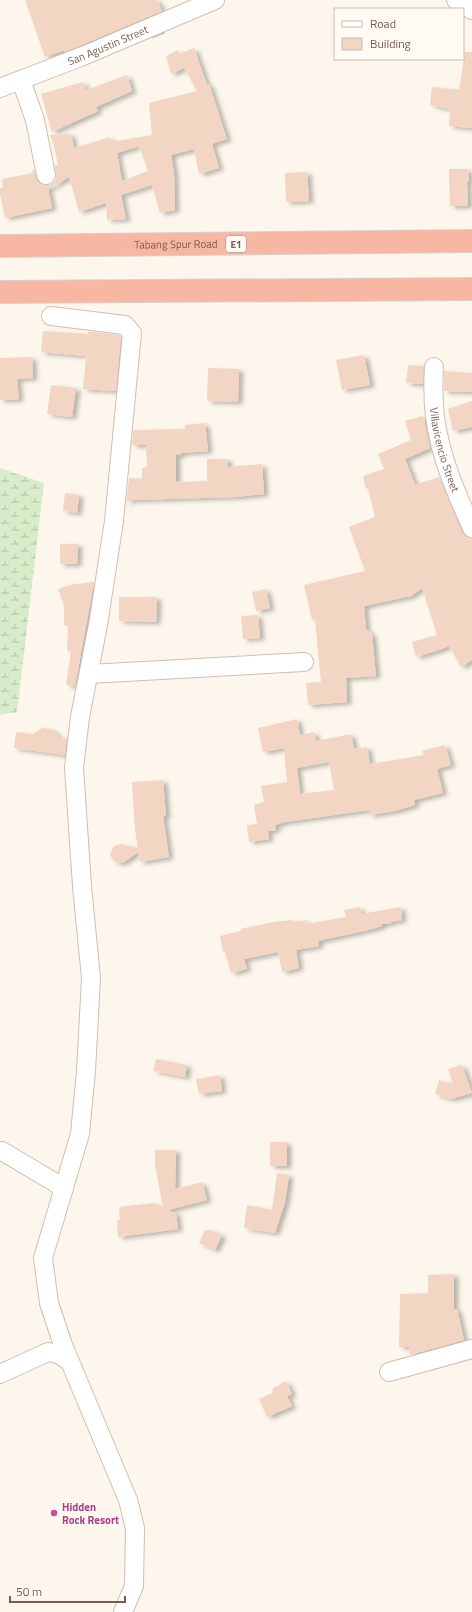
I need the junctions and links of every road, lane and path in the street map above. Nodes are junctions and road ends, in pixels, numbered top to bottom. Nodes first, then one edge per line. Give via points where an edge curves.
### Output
1 (215, 0) edge
2 (456, 0) edge
3 (472, 10) edge
4 (21, 80) junction
5 (0, 88) edge
6 (46, 175) dead end
7 (472, 241) edge
8 (0, 246) edge
9 (472, 289) edge
10 (0, 292) edge
11 (51, 316) dead end
12 (434, 367) dead end
13 (472, 528) edge
14 (304, 662) dead end
15 (89, 674) junction
16 (2, 1151) dead end
17 (64, 1188) junction
18 (472, 1349) edge
19 (69, 1361) junction
20 (389, 1372) dead end
21 (0, 1374) edge
22 (123, 1612) edge

1 - 4 street, San Agustin Street
2 - 3 street
4 - 5 street, San Agustin Street
4 - 6 street via 35,120
7 - 8 highway, Tabang Spur Road / E1
9 - 10 highway
11 - 15 street via 125,325 132,333 114,521
12 - 13 street, Villavicencio Street via 435,417 442,449 455,491
14 - 15 street
15 - 17 street via 80,717 74,768 91,978 80,1134
16 - 17 street
17 - 19 street via 43,1258 49,1303
18 - 20 street
19 - 21 street via 58,1354 48,1352
19 - 22 street via 128,1500 135,1528 134,1586

